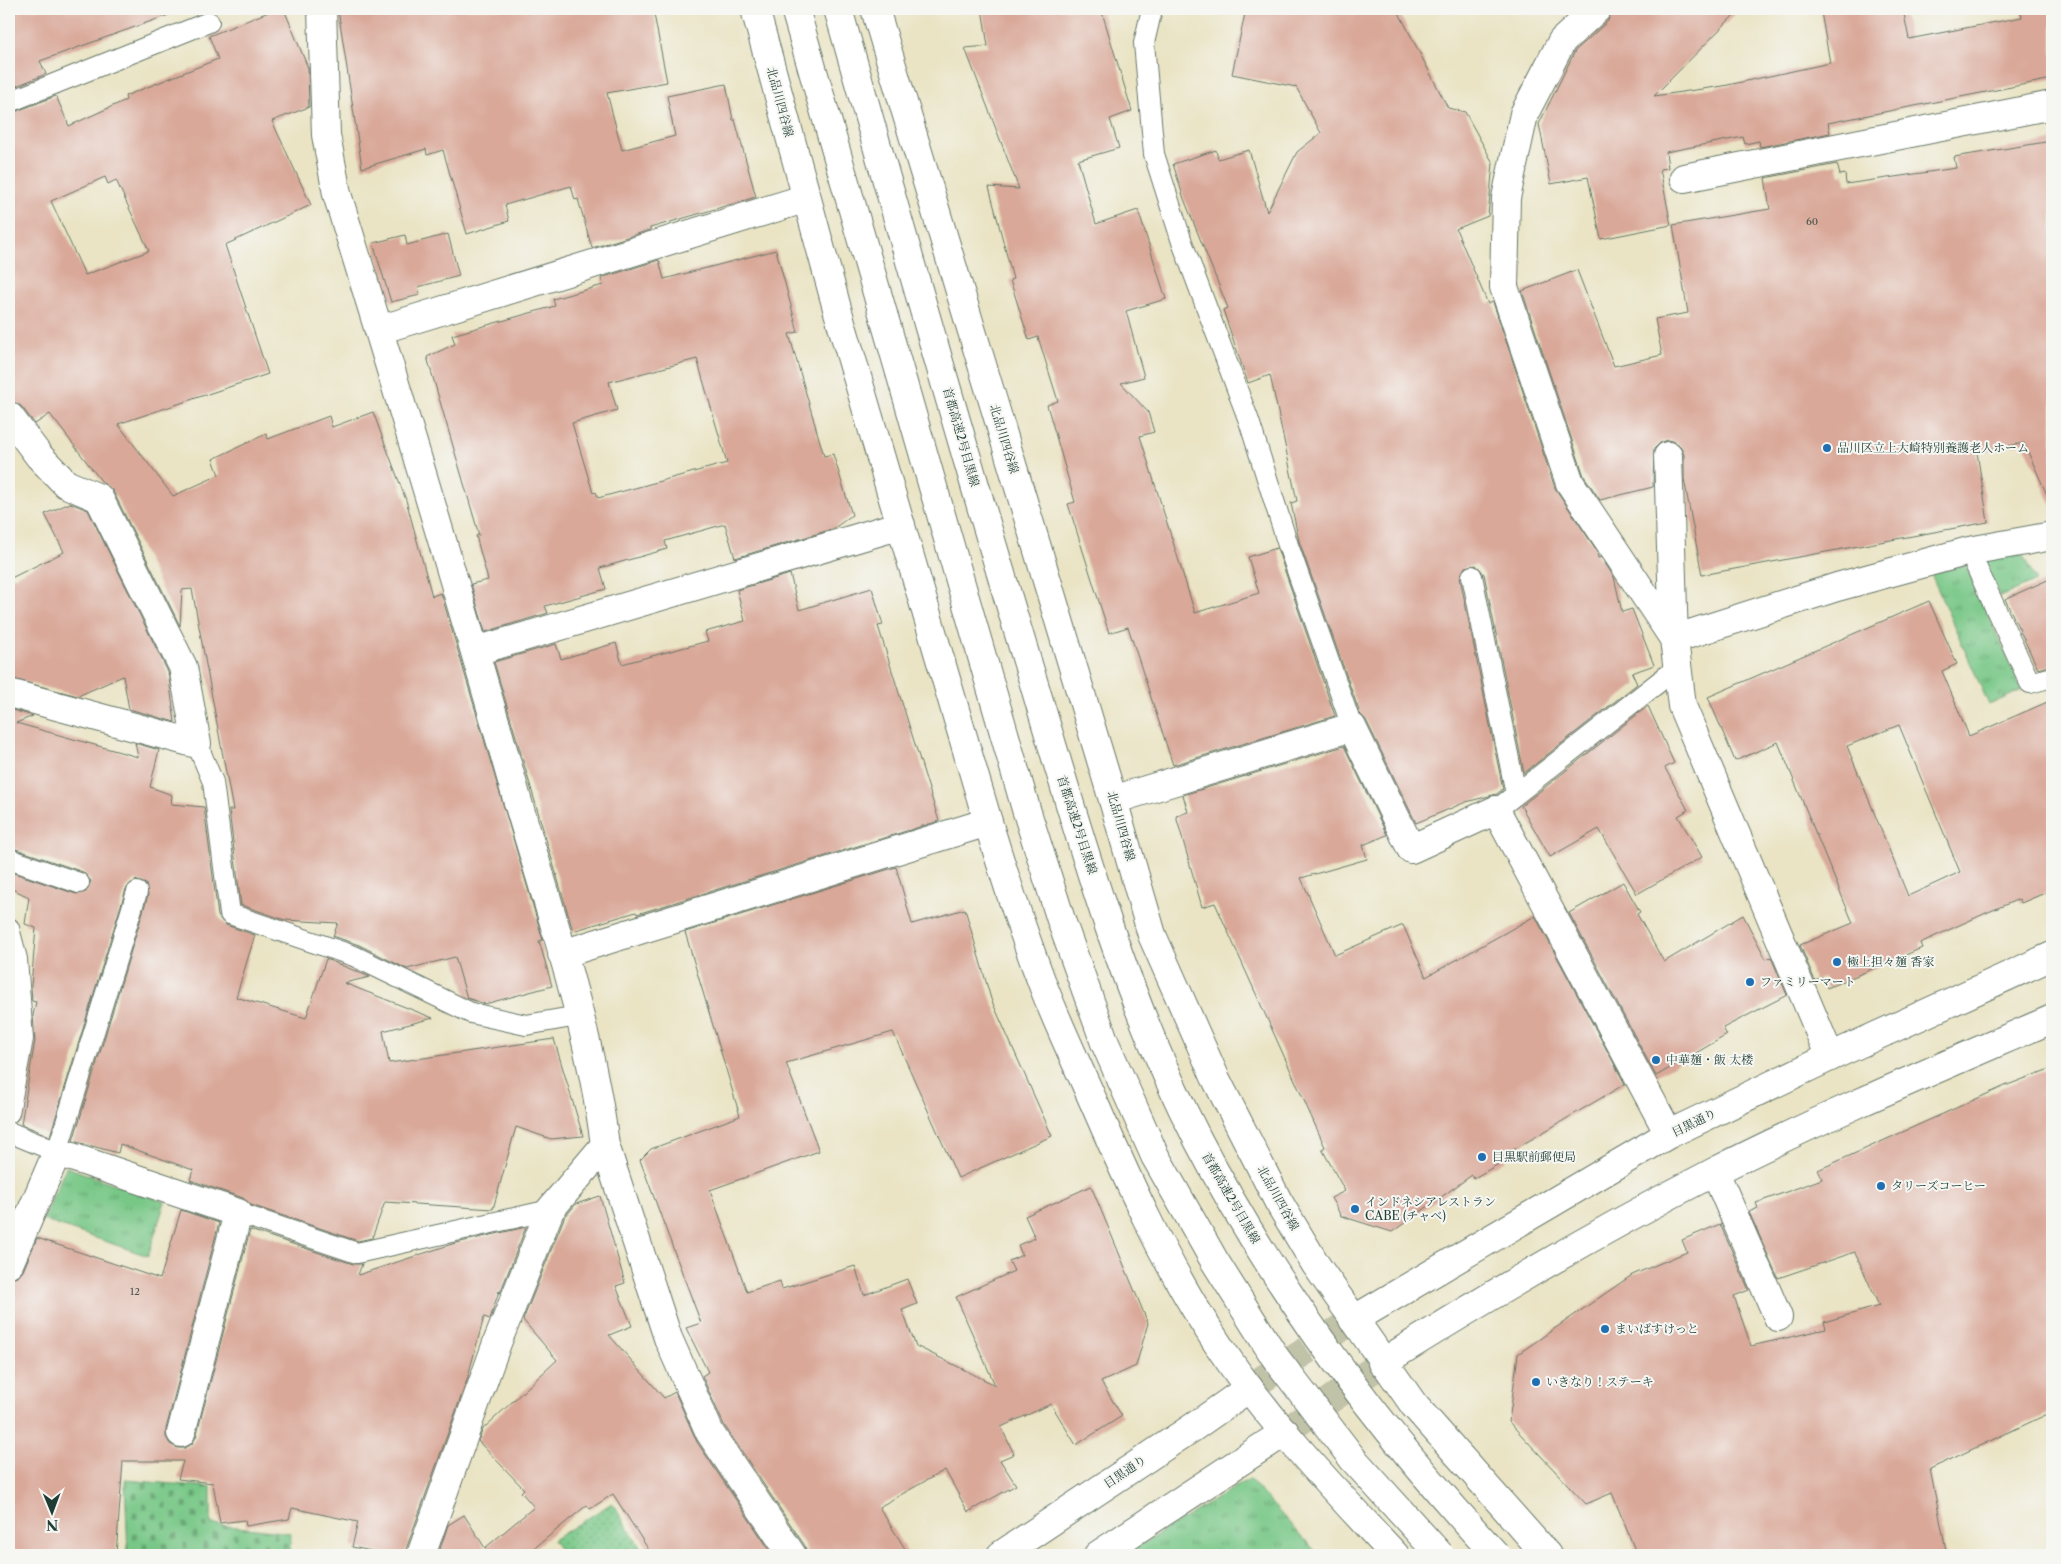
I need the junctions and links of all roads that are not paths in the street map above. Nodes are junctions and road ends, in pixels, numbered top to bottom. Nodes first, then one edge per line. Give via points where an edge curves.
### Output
1 (322, 9) edge
2 (754, 9) edge
3 (796, 9) edge
4 (838, 9) edge
5 (875, 9) edge
6 (1152, 9) edge
7 (1597, 9) edge
8 (209, 22) dead end
9 (9, 102) edge
10 (2052, 105) edge
11 (1684, 178) dead end
12 (807, 198) junction
13 (379, 330) junction
14 (9, 416) edge
15 (1668, 456) dead end
16 (901, 525) junction
17 (2052, 536) edge
18 (1969, 551) junction
19 (1472, 576) dead end
20 (1674, 639) junction
21 (476, 651) junction
22 (1678, 666) junction
23 (2052, 677) edge
24 (9, 693) edge
25 (1352, 727) junction
26 (197, 744) junction
27 (1114, 800) junction
28 (1506, 802) junction
29 (988, 822) junction
30 (9, 859) edge
31 (79, 883) dead end
32 (137, 892) dead end
33 (9, 928) edge
34 (562, 954) junction
35 (2052, 956) edge
36 (578, 1016) junction
37 (2052, 1018) edge
38 (1830, 1057) junction
39 (9, 1113) edge
40 (9, 1132) edge
41 (1670, 1134) junction
42 (605, 1145) junction
43 (58, 1152) junction
44 (1715, 1172) junction
45 (550, 1210) junction
46 (238, 1213) junction
47 (9, 1264) edge
48 (1778, 1317) dead end
49 (1353, 1320) junction
50 (1382, 1363) junction
51 (1249, 1388) junction
52 (1284, 1432) junction
53 (181, 1433) dead end
54 (421, 1555) edge
55 (792, 1555) edge
56 (1001, 1555) edge
57 (1098, 1555) edge
58 (1395, 1555) edge
59 (1440, 1555) edge
60 (1496, 1555) edge
61 (1547, 1555) edge

1 - 13 main road via 326,135 335,184
2 - 12 main road, 北品川四谷線
3 - 59 main road, bridge via 1026,809 1105,1043 1156,1156 1214,1260 1276,1357 1353,1459
4 - 60 main road, 首都高速2号目黒線, bridge via 1068,799 1146,1025 1197,1139 1256,1243 1316,1335 1392,1437
5 - 27 main road, 北品川四谷線
6 - 25 lane via 1144,43 1154,154 1182,242 1250,421 1288,545
7 - 20 main road via 1562,41 1524,114 1506,198 1504,287 1570,483
8 - 9 lane
10 - 11 main road
12 - 13 main road
12 - 16 main road, 北品川四谷線
13 - 21 main road
14 - 26 main road via 39,456 66,484 99,498 183,667
15 - 20 main road
16 - 21 main road
16 - 29 main road, 北品川四谷線
17 - 18 main road
18 - 20 main road via 1837,587
18 - 23 lane via 2030,684
19 - 28 lane
20 - 22 main road
21 - 34 main road
22 - 28 lane
22 - 38 main road via 1682,706
24 - 26 main road
25 - 27 main road
25 - 28 main road via 1411,849
26 - 36 lane via 213,782 230,914 354,956 471,1013 526,1025
27 - 49 main road, 北品川四谷線 via 1152,935 1215,1077 1278,1201
28 - 41 main road
29 - 34 main road
29 - 51 main road, 北品川四谷線 via 1044,988 1113,1147 1159,1242 1208,1329
30 - 31 lane
32 - 43 lane
33 - 39 lane via 17,959 23,1039
34 - 36 main road
35 - 38 main road, 目黒通り
36 - 42 main road
37 - 44 main road
38 - 41 main road, 目黒通り
40 - 43 lane
41 - 49 main road, 目黒通り
42 - 45 main road
42 - 55 main road via 668,1338 710,1432
43 - 46 main road
43 - 47 main road
44 - 48 main road
44 - 50 main road via 1579,1245
45 - 46 lane via 356,1253
45 - 54 main road via 497,1343
46 - 53 main road
49 - 50 main road, 北品川四谷線
50 - 61 main road, 北品川四谷線 via 1414,1406
51 - 52 main road, 北品川四谷線
51 - 56 main road, 目黒通り
52 - 57 main road
52 - 58 main road, 北品川四谷線

